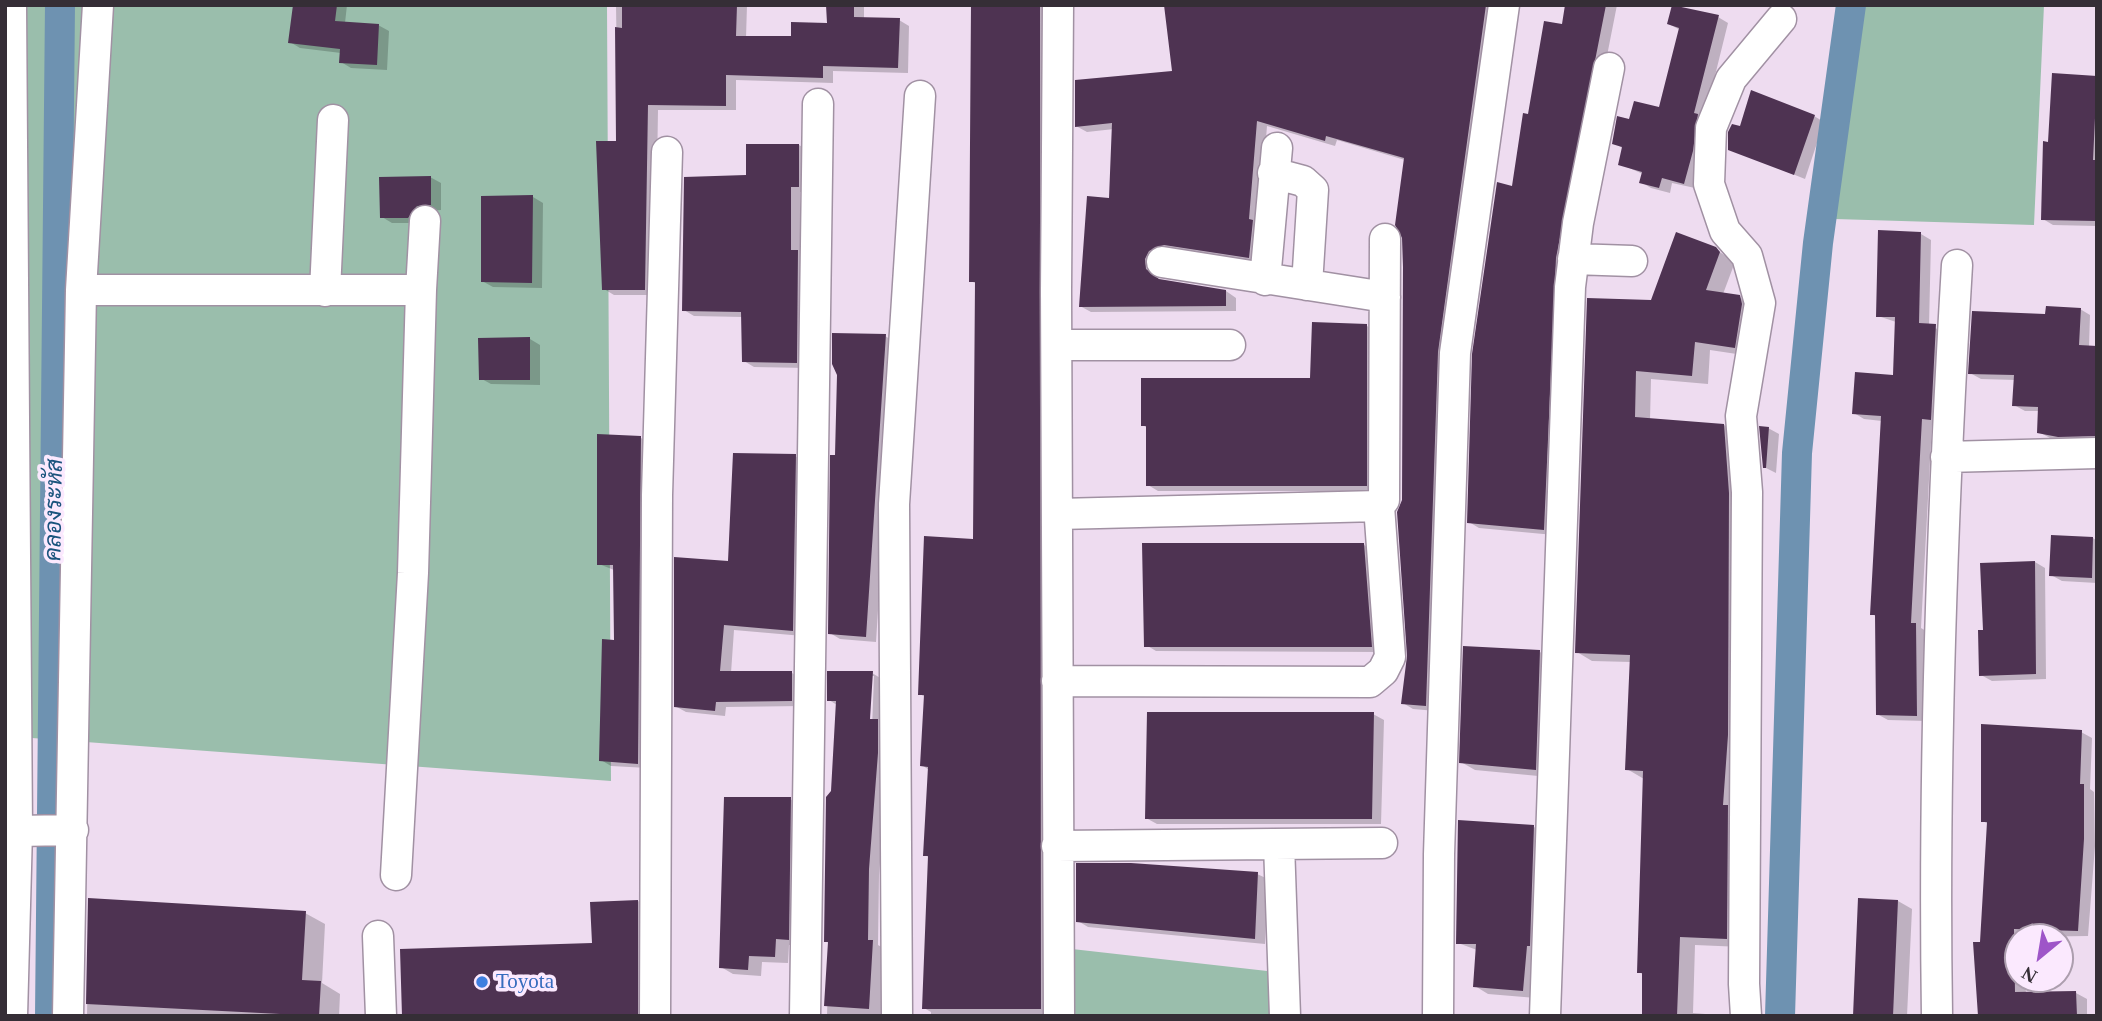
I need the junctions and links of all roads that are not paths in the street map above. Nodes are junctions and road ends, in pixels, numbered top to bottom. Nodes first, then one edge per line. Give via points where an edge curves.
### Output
1 (10, 5) edge
2 (97, 5) edge
3 (1058, 5) edge
4 (1504, 5) edge
5 (1781, 19) dead end
6 (1609, 68) dead end
7 (919, 96) dead end
8 (818, 104) dead end
9 (333, 120) dead end
10 (667, 152) dead end
11 (425, 221) dead end
12 (1385, 239) dead end
13 (1573, 259) junction
14 (1632, 261) dead end
15 (1162, 262) dead end
16 (1957, 265) dead end
17 (1265, 280) junction
18 (1307, 285) junction
19 (81, 290) junction
20 (421, 290) junction
21 (325, 291) junction
22 (1385, 297) junction
23 (1057, 345) junction
24 (1230, 345) dead end
25 (2097, 453) edge
26 (1946, 457) junction
27 (1380, 506) junction
28 (1059, 514) junction
29 (1057, 681) junction
30 (71, 830) junction
31 (24, 831) junction
32 (1279, 844) junction
33 (1382, 844) dead end
34 (1057, 846) junction
35 (396, 875) dead end
36 (378, 936) dead end
37 (9, 975) edge
38 (12, 1016) edge
39 (68, 1016) edge
40 (381, 1016) edge
41 (655, 1016) edge
42 (805, 1016) edge
43 (897, 1016) edge
44 (1059, 1016) edge
45 (1285, 1016) edge
46 (1438, 1016) edge
47 (1545, 1016) edge
48 (1746, 1016) edge
49 (1937, 1016) edge

1 - 31 street
2 - 19 street
3 - 23 street
4 - 46 street via 1455,353
5 - 48 street via 1731,79 1711,128 1709,184 1725,231 1747,256 1760,303 1741,416 1747,492
6 - 13 street
7 - 43 street via 894,504
8 - 42 street
9 - 21 street
10 - 41 street via 657,495
11 - 20 street
12 - 22 street
13 - 14 street
13 - 47 street
15 - 17 street
16 - 26 street
17 - 18 street
17 - 18 street via 1275,161 1312,190
18 - 22 street
19 - 21 street
19 - 30 street
20 - 21 street
20 - 35 street via 414,559
22 - 27 street via 1384,500
23 - 24 street
23 - 28 street
25 - 26 street
26 - 49 street via 1934,841
27 - 28 street
27 - 29 street via 1390,657 1370,682
28 - 29 street
29 - 34 street
30 - 31 street
30 - 39 street
31 - 37 street
32 - 33 street
32 - 34 street
32 - 45 street
34 - 44 street
36 - 40 street
37 - 38 street

